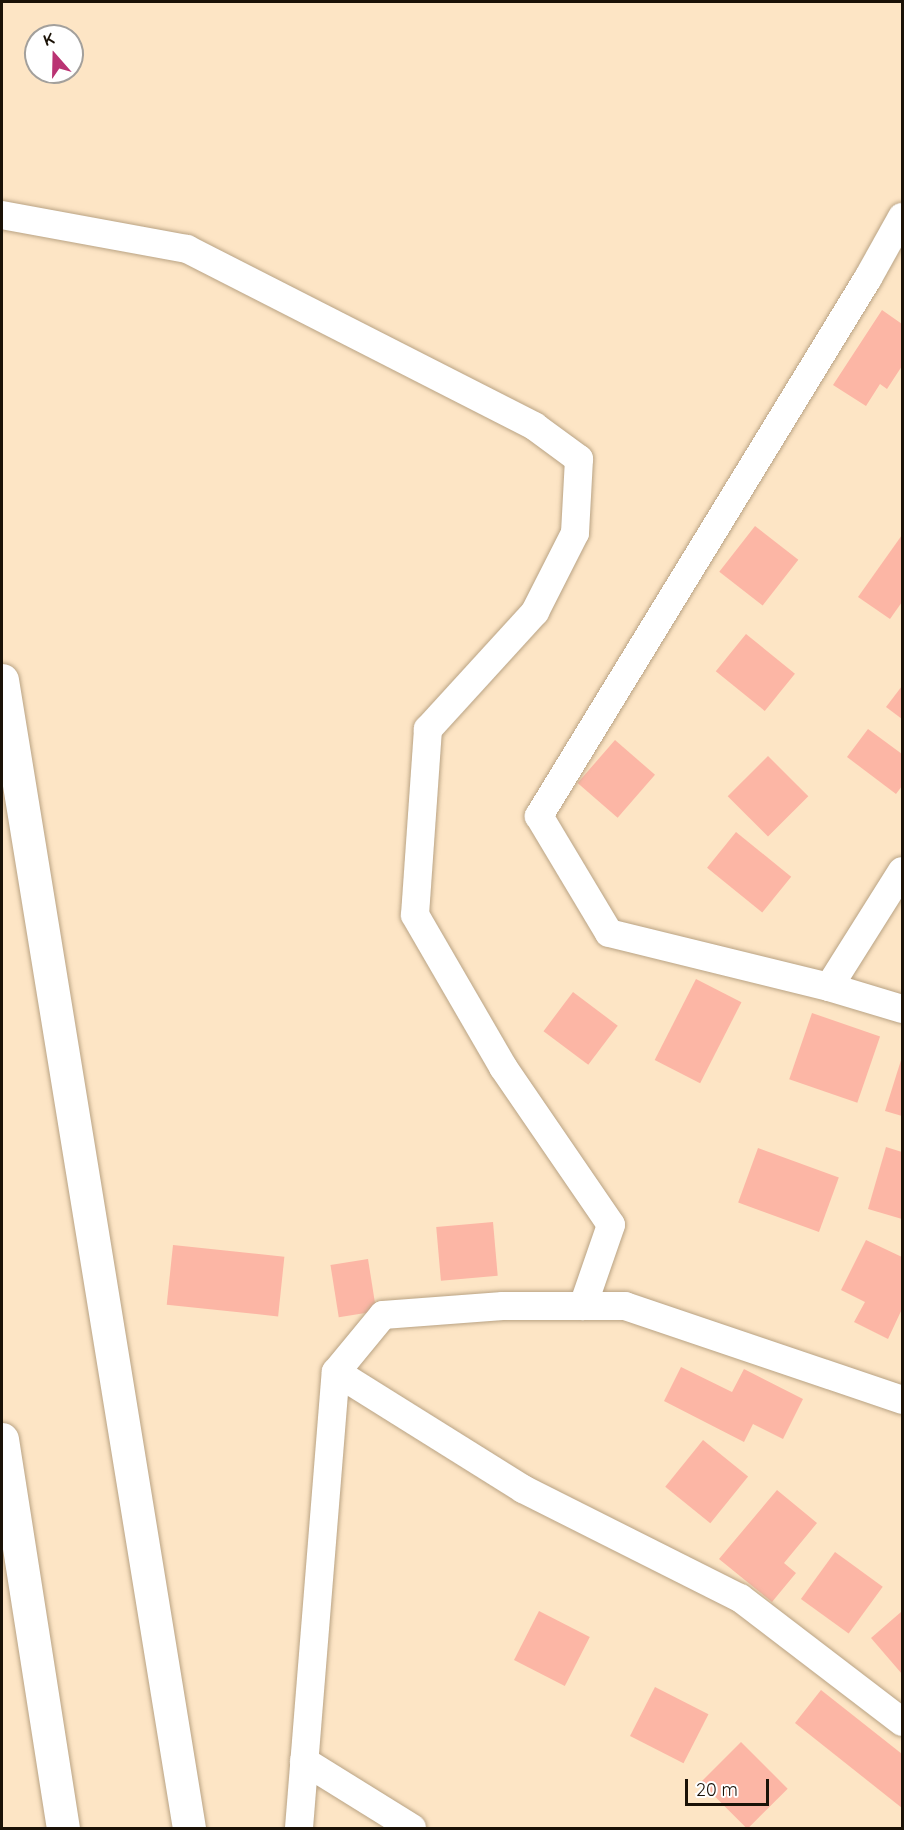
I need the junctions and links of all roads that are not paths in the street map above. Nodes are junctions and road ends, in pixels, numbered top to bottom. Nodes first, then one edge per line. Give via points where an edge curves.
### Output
1 (2, 214) edge
2 (903, 217) edge
3 (2, 680) edge
4 (903, 871) edge
5 (829, 987) junction
6 (903, 1009) edge
7 (583, 1306) junction
8 (336, 1372) junction
9 (903, 1400) edge
10 (2, 1439) edge
11 (903, 1722) edge
12 (304, 1761) junction
13 (63, 1828) edge
14 (189, 1828) edge
15 (299, 1828) edge
16 (412, 1828) edge

1 - 7 street via 187,249 534,426 579,459 575,533 535,612 428,729 415,915 503,1067 610,1224
2 - 5 street via 539,816 609,933
3 - 14 street
4 - 5 street
5 - 6 street
7 - 8 street via 502,1306 383,1315
7 - 9 street via 625,1306
8 - 11 street via 523,1489 740,1598
8 - 12 street
10 - 13 street
12 - 15 street
12 - 16 street

